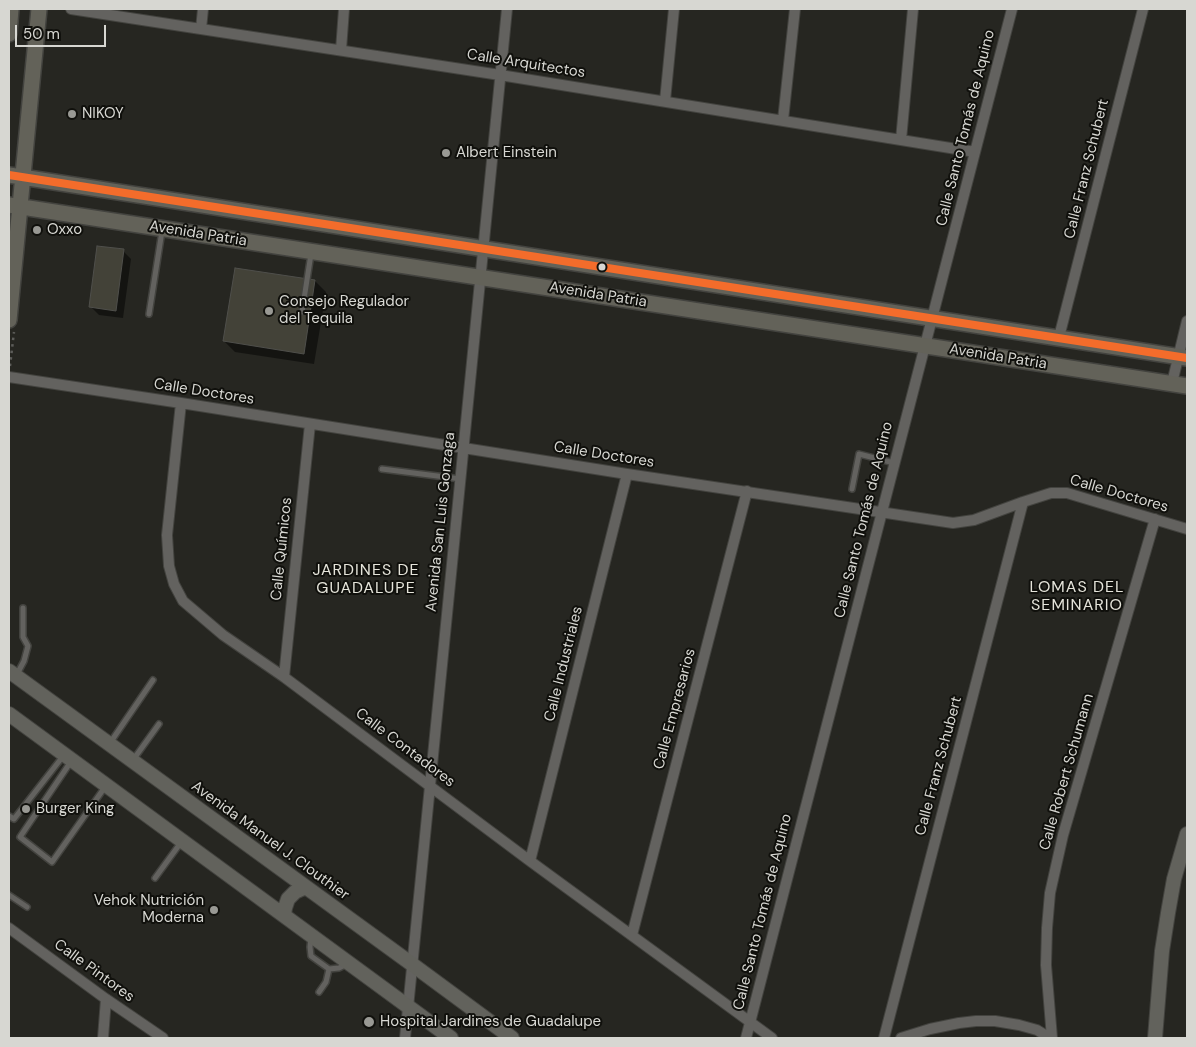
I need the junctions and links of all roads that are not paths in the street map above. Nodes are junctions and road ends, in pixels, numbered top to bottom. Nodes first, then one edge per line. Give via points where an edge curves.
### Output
1 (11, 9) edge
2 (40, 9) edge
3 (71, 9) edge
4 (203, 9) edge
5 (344, 9) edge
6 (507, 9) edge
7 (674, 9) edge
8 (794, 9) edge
9 (913, 9) edge
10 (1012, 9) edge
11 (1143, 9) edge
12 (201, 29) junction
13 (9, 34) edge
14 (341, 50) junction
15 (500, 75) junction
16 (665, 101) junction
17 (783, 120) junction
18 (901, 140) junction
19 (975, 152) junction
20 (16, 176) edge
21 (14, 206) edge
22 (163, 228) junction
23 (484, 248) junction
24 (311, 251) junction
25 (481, 277) junction
26 (302, 312) dead end
27 (149, 314) dead end
28 (932, 317) junction
29 (9, 320) edge
30 (1187, 321) edge
31 (1059, 337) junction
32 (925, 346) junction
33 (1183, 357) edge
34 (9, 378) edge
35 (1172, 383) junction
36 (1187, 386) edge
37 (181, 403) junction
38 (310, 424) junction
39 (464, 448) junction
40 (894, 463) junction
41 (382, 469) dead end
42 (627, 474) junction
43 (461, 478) junction
44 (852, 489) dead end
45 (747, 491) junction
46 (1023, 502) junction
47 (882, 511) junction
48 (1155, 519) junction
49 (1187, 529) edge
50 (23, 608) dead end
51 (12, 674) edge
52 (284, 676) junction
53 (153, 680) dead end
54 (9, 714) edge
55 (159, 724) dead end
56 (109, 744) junction
57 (68, 757) junction
58 (132, 761) junction
59 (106, 785) junction
60 (430, 785) junction
61 (9, 816) edge
62 (1187, 834) edge
63 (182, 841) junction
64 (530, 861) junction
65 (155, 878) dead end
66 (306, 887) junction
67 (9, 895) edge
68 (27, 907) dead end
69 (284, 915) junction
70 (9, 928) edge
71 (9, 934) edge
72 (312, 936) junction
73 (632, 936) junction
74 (349, 963) junction
75 (413, 965) junction
76 (329, 969) junction
77 (319, 992) dead end
78 (106, 999) junction
79 (408, 1007) junction
80 (750, 1022) junction
81 (103, 1038) edge
82 (163, 1038) edge
83 (405, 1038) edge
84 (451, 1038) edge
85 (512, 1038) edge
86 (746, 1038) edge
87 (772, 1038) edge
88 (884, 1038) edge
89 (901, 1038) edge
90 (1051, 1038) edge
91 (1155, 1038) edge

1 - 13 main road
2 - 20 main road
3 - 12 street, Calle Arquitectos
4 - 12 street
5 - 14 street
6 - 15 street, Avenida San Luis Gonzaga
7 - 16 street
8 - 17 street
9 - 18 street
10 - 19 street, Calle Santo Tomás de Aquino
11 - 31 street, Calle Franz Schubert
12 - 14 street, Calle Arquitectos
14 - 15 street, Calle Arquitectos
15 - 16 street, Calle Arquitectos
15 - 23 street, Avenida San Luis Gonzaga
16 - 17 street, Calle Arquitectos
17 - 18 street, Calle Arquitectos
18 - 19 street, Calle Arquitectos
19 - 28 street, Calle Santo Tomás de Aquino
20 - 21 main road
20 - 23 main road, Avenida Patria
21 - 22 main road, Avenida Patria
21 - 29 main road
22 - 24 main road, Avenida Patria
22 - 27 lane
23 - 25 street, Avenida San Luis Gonzaga
23 - 28 main road, Avenida Patria
24 - 25 main road, Avenida Patria
24 - 26 lane
25 - 32 main road, Avenida Patria
25 - 39 street, Avenida San Luis Gonzaga
28 - 31 main road, Avenida Patria
28 - 32 street, Calle Santo Tomás de Aquino
30 - 33 street
31 - 33 main road, Avenida Patria
32 - 35 main road, Avenida Patria
32 - 40 street, Calle Santo Tomás de Aquino
33 - 35 street
34 - 37 street, Calle Doctores
35 - 36 main road, Avenida Patria
37 - 38 street, Calle Doctores
37 - 52 street, Calle Contadores via 167,535 168,566 174,584 183,601 222,634
38 - 39 street, Calle Doctores
38 - 52 street, Calle Químicos
39 - 42 street, Calle Doctores
39 - 43 street, Avenida San Luis Gonzaga
40 - 44 lane via 859,454
40 - 47 street, Calle Santo Tomás de Aquino
41 - 43 lane
42 - 45 street, Calle Doctores
42 - 64 street, Calle Industriales
43 - 60 street, Avenida San Luis Gonzaga
45 - 47 street, Calle Doctores
45 - 73 street, Calle Empresarios
46 - 47 street, Calle Doctores via 974,520 953,523
46 - 48 street, Calle Doctores via 1051,493 1067,493
46 - 88 street, Calle Franz Schubert
47 - 80 street, Calle Santo Tomás de Aquino
48 - 49 street, Calle Doctores
48 - 90 street, Calle Robert Schumann via 1063,835 1050,893 1046,965
50 - 51 lane via 22,637 28,646 24,661
51 - 56 main road, Avenida Manuel J. Clouthier
52 - 60 street, Calle Contadores
53 - 56 lane
54 - 57 main road
55 - 58 lane
56 - 58 main road, Avenida Manuel J. Clouthier
57 - 59 main road
57 - 59 lane via 20,837 52,862
57 - 61 lane via 14,819
58 - 66 main road, Avenida Manuel J. Clouthier
59 - 63 main road
60 - 64 street, Calle Contadores
60 - 75 street, Avenida San Luis Gonzaga
62 - 91 main road via 1174,879 1162,951
63 - 65 lane
63 - 69 main road
64 - 73 street, Calle Contadores
66 - 69 main road via 288,899
66 - 75 main road, Avenida Manuel J. Clouthier
67 - 68 lane
69 - 72 main road
70 - 71 lane
70 - 78 street, Calle Pintores
72 - 74 main road
72 - 76 lane via 311,956
73 - 80 street, Calle Contadores
74 - 76 lane
74 - 79 main road
75 - 79 street, Avenida San Luis Gonzaga
75 - 85 main road, Avenida Manuel J. Clouthier
76 - 77 lane
78 - 81 street
78 - 82 street, Calle Pintores
79 - 83 street, Avenida San Luis Gonzaga
79 - 84 main road
80 - 86 street, Calle Santo Tomás de Aquino
80 - 87 street, Calle Contadores
89 - 90 street via 959,1023 986,1021 1019,1025

